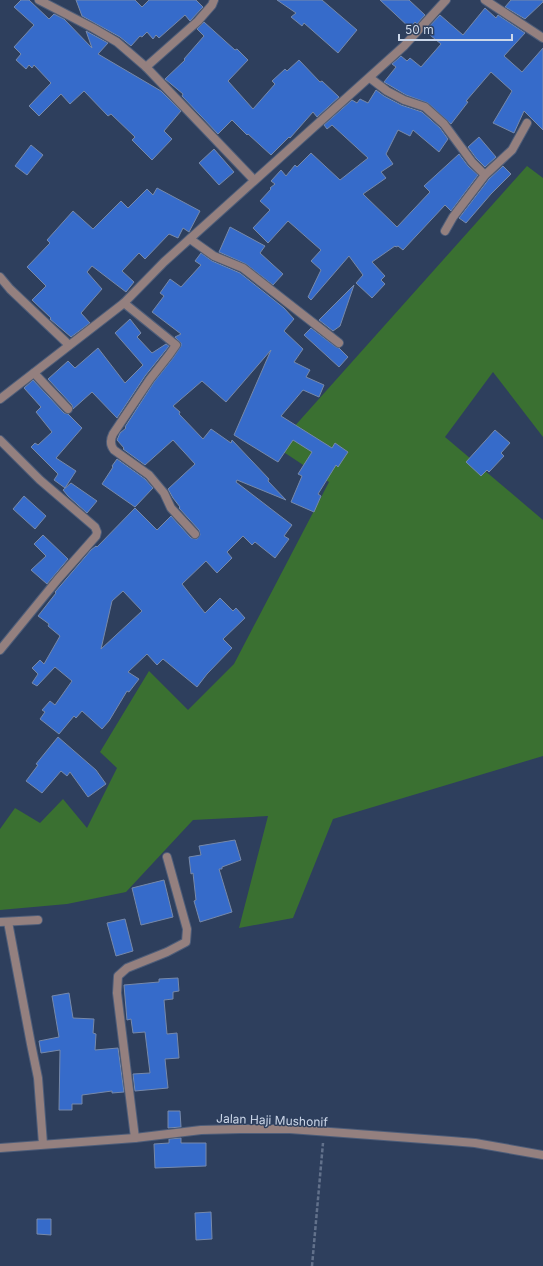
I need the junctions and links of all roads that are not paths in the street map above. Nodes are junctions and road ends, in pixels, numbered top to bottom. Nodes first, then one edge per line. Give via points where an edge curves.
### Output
1 (39, 0) edge
2 (214, 0) edge
3 (446, 0) edge
4 (485, 0) edge
5 (543, 38) edge
6 (146, 67) junction
7 (370, 78) junction
8 (527, 123) dead end
9 (485, 175) junction
10 (254, 180) junction
11 (445, 231) dead end
12 (190, 239) junction
13 (0, 277) edge
14 (124, 303) junction
15 (339, 343) dead end
16 (69, 345) junction
17 (34, 373) junction
18 (0, 399) edge
19 (68, 409) dead end
20 (0, 440) edge
21 (195, 534) dead end
22 (0, 650) edge
23 (167, 857) dead end
24 (38, 920) dead end
25 (4, 922) edge
26 (135, 1138) junction
27 (43, 1144) junction
28 (0, 1148) edge
29 (543, 1155) edge

1 - 6 street via 117,42
2 - 6 street via 198,21
3 - 7 street via 404,46
4 - 5 street
6 - 10 street
7 - 9 street via 404,100 426,107 444,124
7 - 10 street
8 - 9 street via 512,150
9 - 11 street
10 - 12 street
12 - 14 street
12 - 15 street via 214,256 243,268
13 - 16 street
14 - 16 street
14 - 21 street via 176,345 113,434 112,447 149,475 164,493 171,508
16 - 17 street
17 - 18 street
17 - 19 street
20 - 22 street via 97,532
23 - 26 street via 187,929 186,942 127,968 118,976 117,993
24 - 25 street
25 - 27 street via 38,1078
26 - 27 street, Jalan Haji Mushonif
26 - 29 street, Jalan Haji Mushonif via 201,1130 290,1129 457,1141
27 - 28 street, Jalan Haji Mushonif

